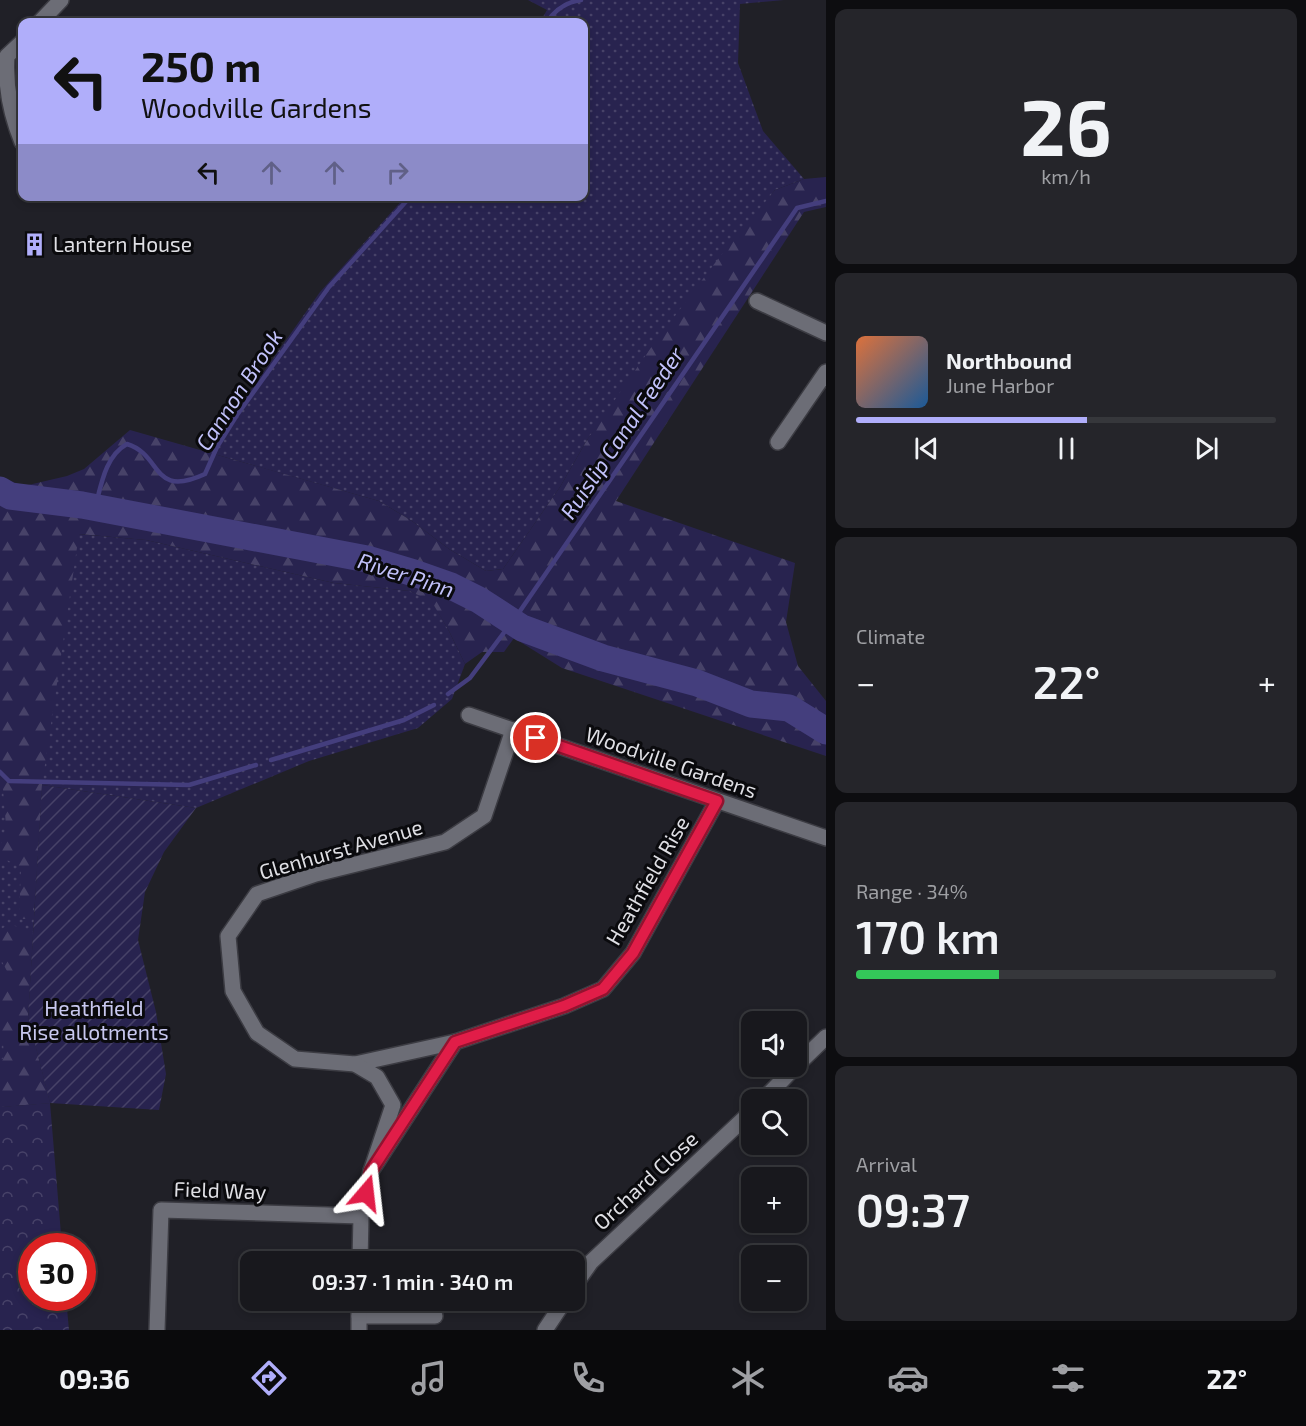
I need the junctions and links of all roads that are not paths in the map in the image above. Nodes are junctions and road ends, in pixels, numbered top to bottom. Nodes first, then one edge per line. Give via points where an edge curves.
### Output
1 (61, 0) edge
2 (44, 18) edge
3 (18, 46) edge
4 (18, 132) edge
5 (757, 301) dead end
6 (826, 333) edge
7 (826, 372) edge
8 (778, 442) dead end
9 (469, 715) dead end
10 (513, 730) junction
11 (717, 801) junction
12 (826, 838) edge
13 (826, 1037) edge
14 (455, 1042) junction
15 (807, 1055) edge
16 (355, 1064) junction
17 (785, 1077) edge
18 (774, 1089) edge
19 (741, 1121) edge
20 (371, 1171) junction
21 (361, 1216) junction
22 (360, 1251) edge
23 (585, 1270) edge
24 (558, 1311) edge
25 (359, 1315) edge
26 (435, 1316) dead end
27 (157, 1330) edge
28 (545, 1330) edge

1 - 2 street
3 - 4 street via 7,56 12,118
5 - 6 street
7 - 8 street
9 - 10 street, Woodville Gardens
10 - 11 street, Woodville Gardens
10 - 16 street, Glenhurst Avenue via 484,816 445,842 316,874 257,894 228,936 233,990 257,1033 296,1059
11 - 12 street, Woodville Gardens
11 - 14 street, Heathfield Rise via 633,953 603,989
13 - 15 street
14 - 16 street, Glenhurst Avenue
14 - 20 street
16 - 20 street via 377,1077 393,1105
17 - 18 street
19 - 23 street, Orchard Close
20 - 21 street
21 - 22 street
21 - 27 street, Field Way via 161,1210
24 - 28 street
25 - 26 street

